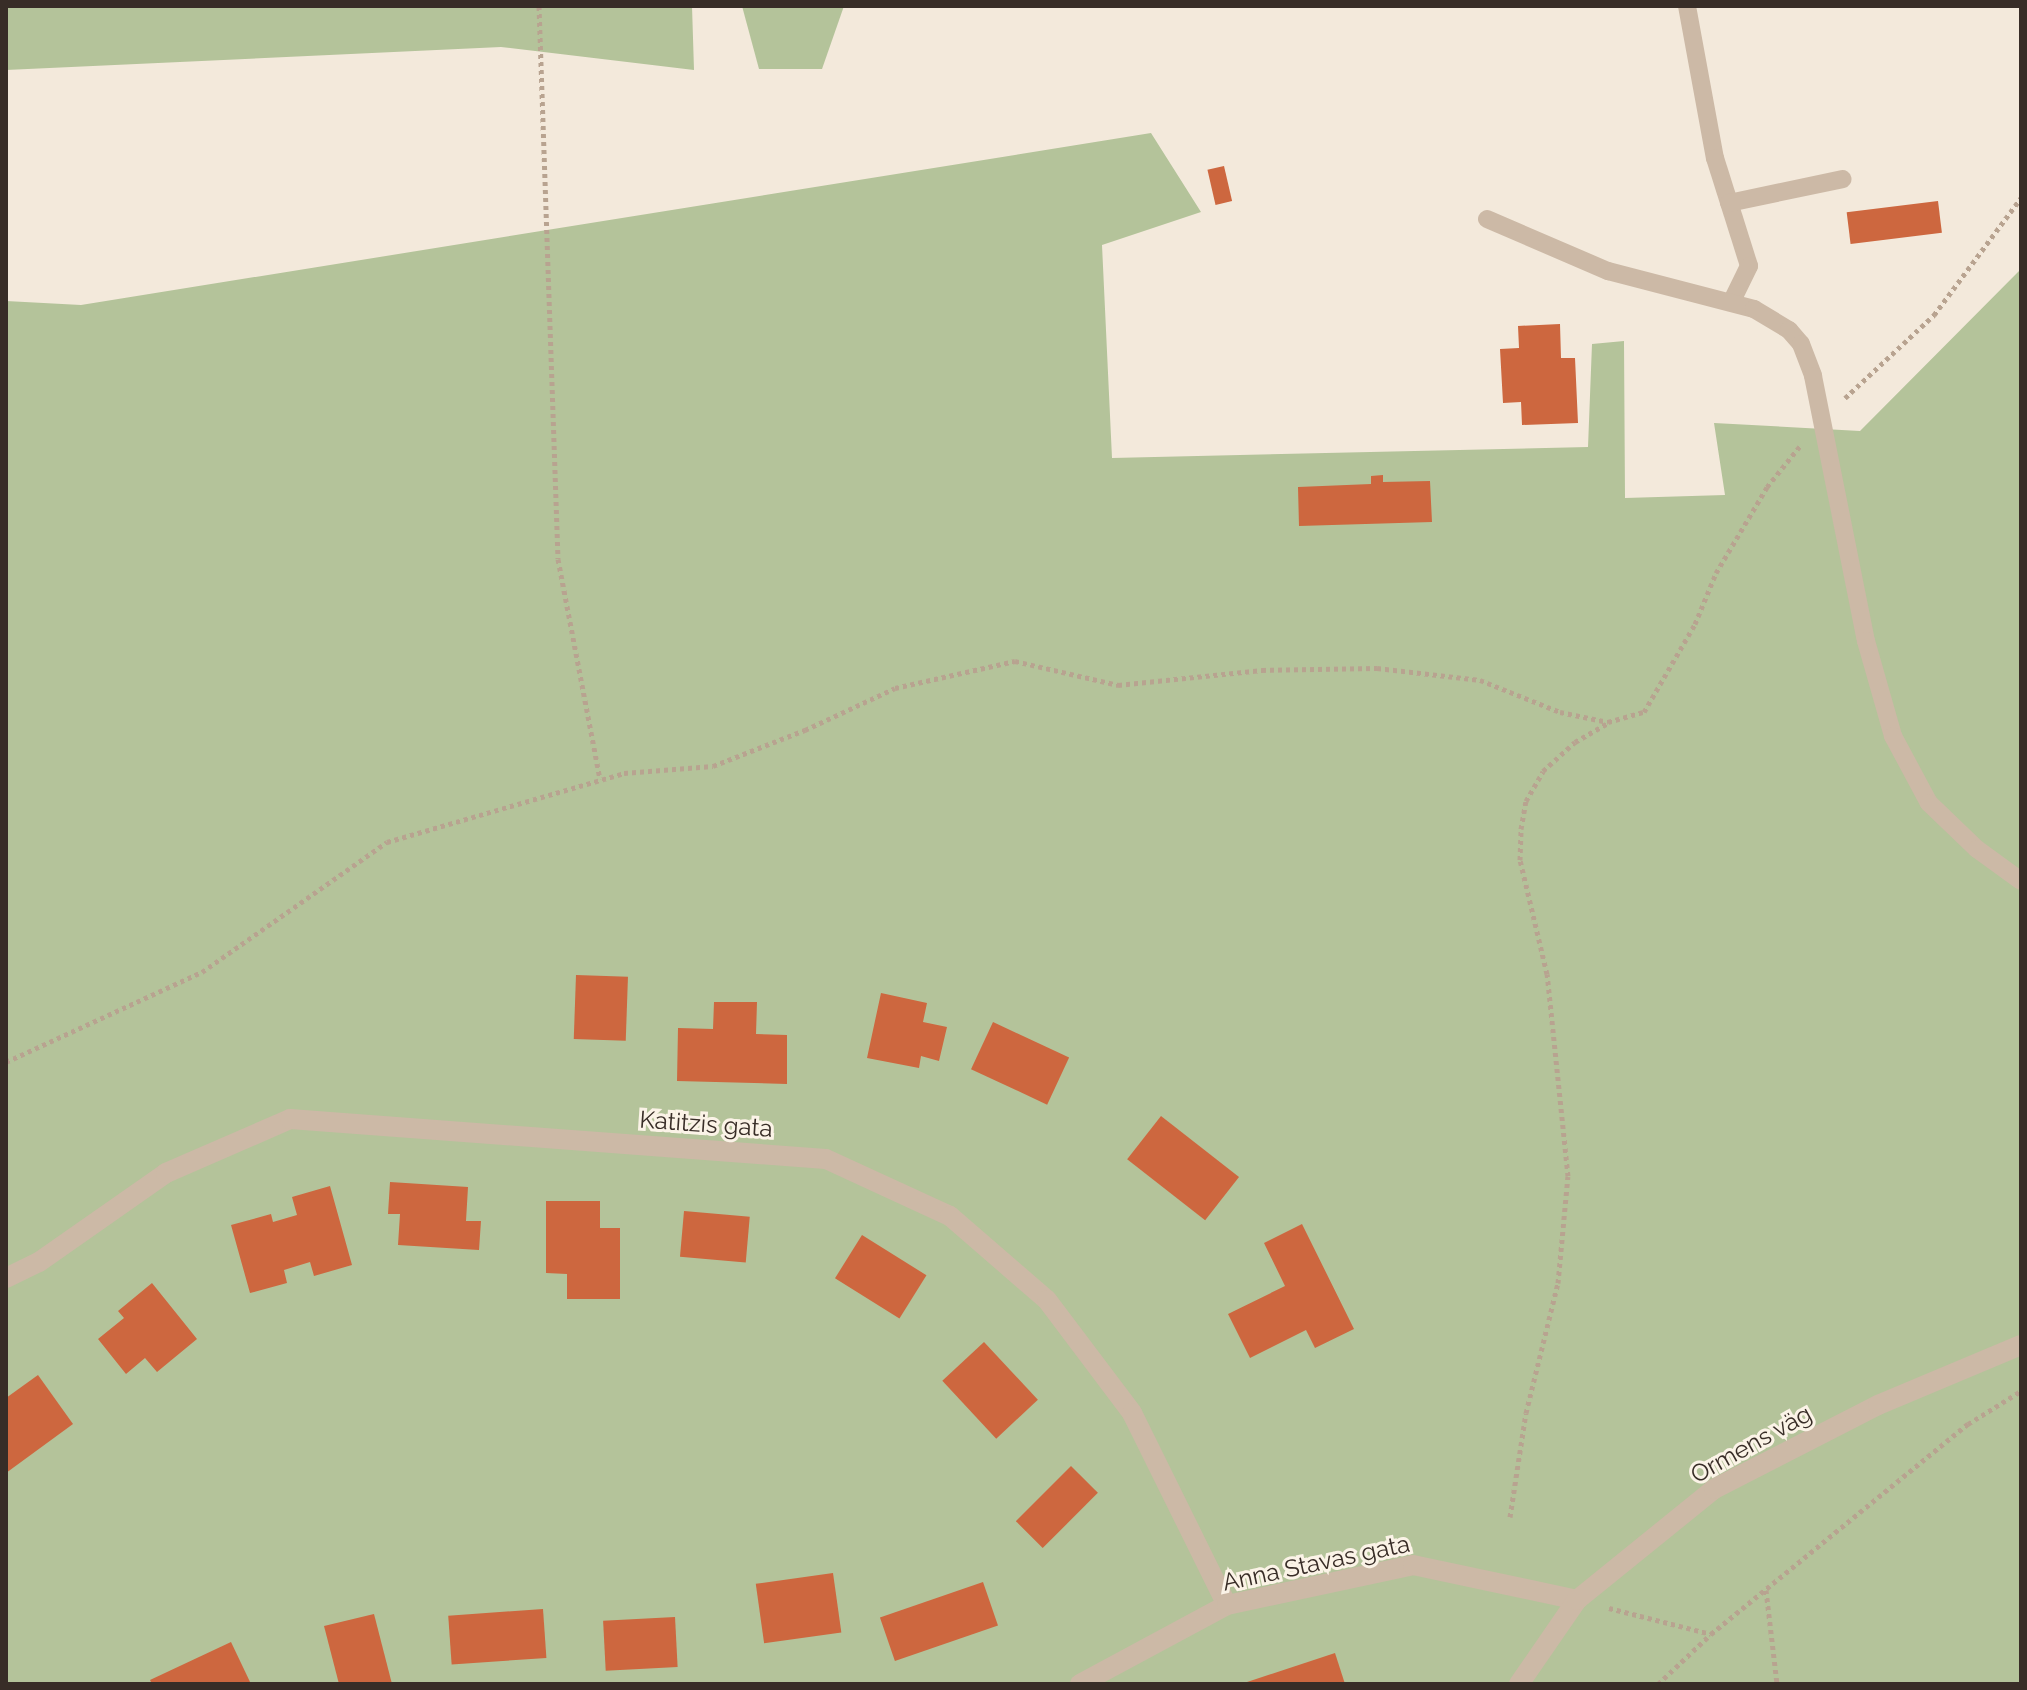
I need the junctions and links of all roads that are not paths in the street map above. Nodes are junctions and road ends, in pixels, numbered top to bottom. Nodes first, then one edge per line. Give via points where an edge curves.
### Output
1 (1687, 6) edge
2 (1843, 179) dead end
3 (1729, 203) junction
4 (1487, 219) dead end
5 (1732, 301) junction
6 (2021, 881) edge
7 (6, 1278) edge
8 (2021, 1345) edge
9 (1577, 1600) junction
10 (1227, 1605) junction
11 (1080, 1684) edge
12 (1519, 1684) edge

1 - 3 lane via 1715,158
2 - 3 lane
3 - 5 lane via 1749,266
4 - 5 lane via 1608,271
5 - 6 lane via 1777,320 1801,344 1813,376 1866,641 1893,736 1929,803 1977,849
7 - 10 street, Katitzis gata via 39,1262 166,1173 290,1119 826,1159 950,1216 1047,1300 1132,1413
8 - 9 street, Ormens väg via 1878,1405 1714,1489
9 - 10 street, Anna Stavas gata via 1413,1565
9 - 12 street, Ormens väg
10 - 11 street, Anna Stavas gata

